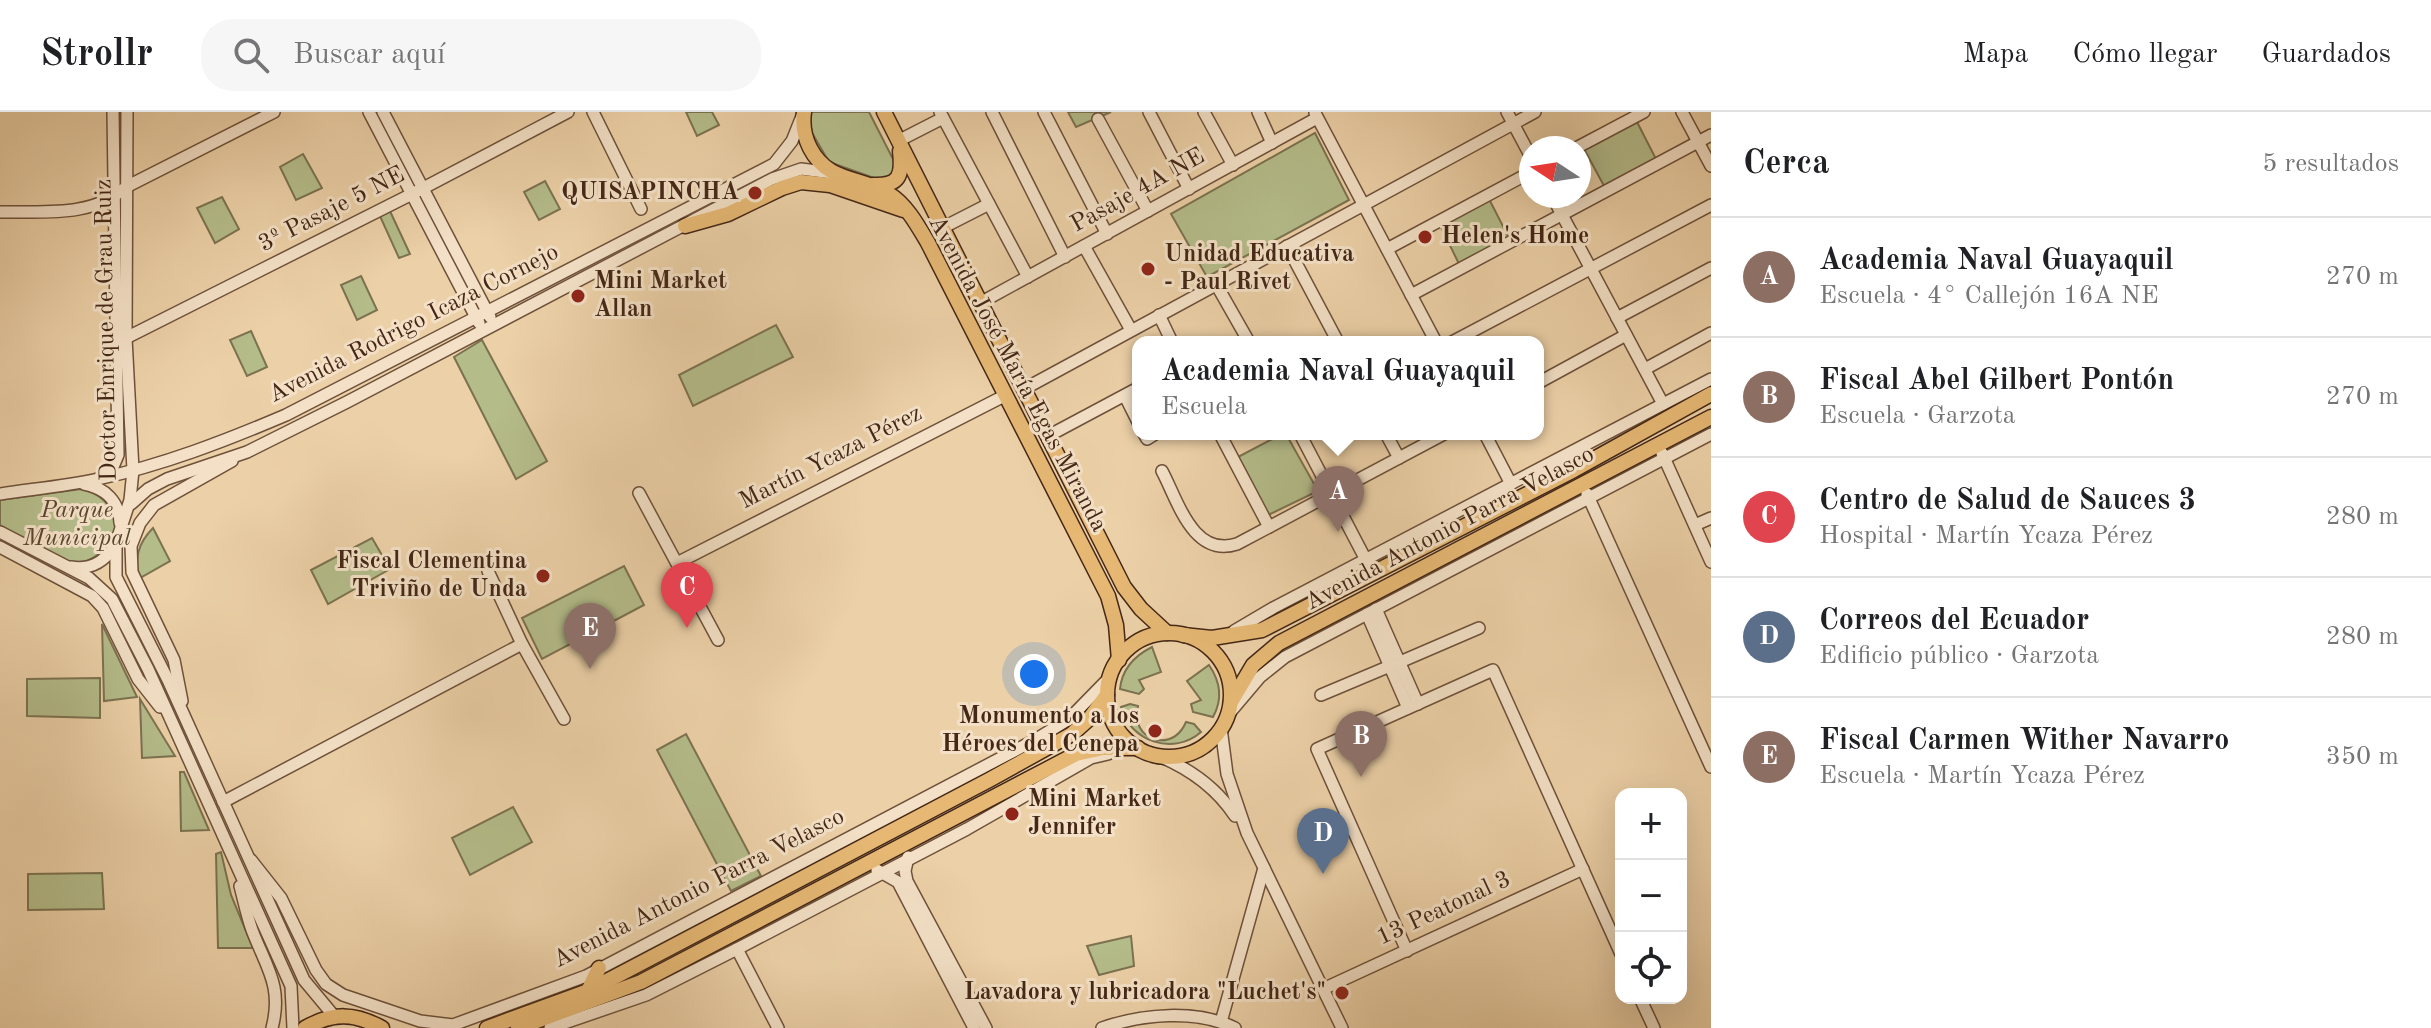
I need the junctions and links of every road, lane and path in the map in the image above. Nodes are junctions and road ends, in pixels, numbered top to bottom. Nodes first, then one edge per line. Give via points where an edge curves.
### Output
1 (113, 112) edge
2 (127, 112) edge
3 (274, 112) edge
4 (369, 112) edge
5 (383, 112) edge
6 (568, 112) edge
7 (593, 112) edge
8 (803, 112) edge
9 (884, 112) edge
10 (992, 112) edge
11 (1044, 112) edge
12 (1149, 112) edge
13 (1204, 112) edge
14 (1258, 112) edge
15 (1507, 112) edge
16 (1535, 112) edge
17 (1644, 112) edge
18 (1682, 112) edge
19 (942, 115) edge
20 (1316, 115) edge
21 (1098, 119) dead end
22 (1513, 124) junction
23 (1711, 135) edge
24 (1520, 136) edge
25 (1591, 140) edge
26 (899, 142) junction
27 (1698, 142) junction
28 (1272, 143) junction
29 (1233, 165) junction
30 (1711, 166) edge
31 (837, 175) junction
32 (1519, 178) edge
33 (872, 185) junction
34 (126, 187) junction
35 (1189, 189) junction
36 (418, 191) junction
37 (113, 199) junction
38 (989, 204) junction
39 (1363, 205) junction
40 (1711, 205) edge
41 (1558, 208) edge
42 (641, 209) dead end
43 (906, 211) junction
44 (1148, 211) junction
45 (0, 212) edge
46 (1561, 214) junction
47 (685, 226) junction
48 (942, 228) junction
49 (1107, 234) junction
50 (1084, 246) junction
51 (1287, 246) junction
52 (1387, 249) junction
53 (1065, 257) junction
54 (1591, 267) junction
55 (1711, 268) edge
56 (1028, 277) junction
57 (1216, 284) junction
58 (1411, 295) junction
59 (980, 303) junction
60 (488, 311) junction
61 (1159, 315) junction
62 (476, 317) junction
63 (1617, 318) junction
64 (494, 324) junction
65 (1131, 330) junction
66 (483, 331) junction
67 (1711, 333) edge
68 (1626, 335) junction
69 (1169, 336) edge
70 (1246, 336) edge
71 (1335, 336) edge
72 (1433, 336) edge
73 (1463, 336) edge
74 (120, 341) junction
75 (1645, 369) junction
76 (1711, 379) edge
77 (1544, 380) edge
78 (1024, 389) junction
79 (1132, 392) edge
80 (1711, 394) edge
81 (1006, 395) junction
82 (1125, 396) junction
83 (1663, 404) junction
84 (1132, 410) edge
85 (1711, 417) edge
86 (1711, 435) edge
87 (1048, 436) junction
88 (1223, 440) edge
89 (1303, 440) edge
90 (1389, 440) edge
91 (1433, 440) edge
92 (1488, 440) edge
93 (247, 452) junction
94 (1661, 452) junction
95 (1399, 458) junction
96 (1571, 463) junction
97 (133, 470) junction
98 (1162, 471) dead end
99 (98, 479) junction
100 (75, 483) junction
101 (1511, 484) junction
102 (1586, 491) junction
103 (639, 493) dead end
104 (0, 494) edge
105 (1333, 494) junction
106 (125, 515) junction
107 (1711, 518) edge
108 (1695, 525) junction
109 (1269, 527) junction
110 (1513, 529) junction
111 (0, 532) edge
112 (117, 537) junction
113 (0, 547) edge
114 (1366, 560) junction
115 (1711, 562) edge
116 (677, 563) junction
117 (66, 566) junction
118 (488, 571) dead end
119 (1371, 612) junction
120 (1479, 628) dead end
121 (1167, 633) junction
122 (1183, 635) junction
123 (1212, 638) junction
124 (718, 640) dead end
125 (522, 644) junction
126 (1119, 660) junction
127 (1395, 664) junction
128 (1111, 676) junction
129 (1107, 695) junction
130 (1321, 695) dead end
131 (1413, 706) junction
132 (1226, 715) junction
133 (564, 719) dead end
134 (186, 721) junction
135 (171, 722) junction
136 (1147, 752) junction
137 (1711, 767) edge
138 (971, 774) junction
139 (989, 780) junction
140 (223, 802) junction
141 (1247, 833) junction
142 (913, 841) junction
143 (234, 859) junction
144 (251, 860) junction
145 (907, 860) junction
146 (865, 865) junction
147 (1264, 868) junction
148 (1583, 869) junction
149 (882, 872) junction
150 (1615, 941) edge
151 (737, 949) junction
152 (1407, 951) junction
153 (599, 968) junction
154 (1323, 989) junction
155 (588, 991) junction
156 (1643, 1004) edge
157 (334, 1016) junction
158 (364, 1018) junction
159 (576, 1018) edge
160 (1221, 1022) junction
161 (272, 1028) edge
162 (293, 1028) edge
163 (305, 1028) edge
164 (382, 1028) edge
165 (396, 1028) edge
166 (487, 1028) edge
167 (518, 1028) edge
168 (550, 1028) edge
169 (778, 1028) edge
170 (974, 1028) edge
171 (986, 1028) edge
172 (1102, 1028) edge
173 (1235, 1028) edge
174 (1342, 1028) edge
175 (1654, 1028) edge

1 - 37 street, Doctor Enrique de Grau Ruiz
2 - 34 street, Doctor Enrique de Grau Ruiz
3 - 34 street
4 - 36 street
5 - 36 street
6 - 36 street, 3º Pasaje 5 NE
7 - 42 street
8 - 31 main road, Avenida José María Egas Miranda via 804,134 815,158
8 - 60 street, Avenida Rodrigo Icaza Cornejo via 792,141 774,164
9 - 26 main road, Avenida José María Egas Miranda
10 - 53 street
11 - 49 street
12 - 35 street
13 - 29 street
14 - 28 street
15 - 22 street
16 - 22 street
17 - 25 street
18 - 27 street
19 - 26 street
19 - 38 street
20 - 28 street, Pasaje 4A NE
20 - 39 street
21 - 44 street
22 - 24 street
22 - 39 street
23 - 27 street
26 - 33 main road via 899,175 889,184
26 - 48 main road, Avenida José María Egas Miranda
27 - 30 street
27 - 46 street
28 - 29 street, Pasaje 4A NE
29 - 35 street, Pasaje 4A NE
31 - 33 main road, Avenida José María Egas Miranda
31 - 47 street, Avenida Rodrigo Icaza Cornejo via 793,171
32 - 52 street
33 - 43 main road, Avenida José María Egas Miranda
34 - 37 street
34 - 74 street, Doctor Enrique de Grau Ruiz
35 - 44 street, Pasaje 4A NE
36 - 60 street
36 - 62 street
36 - 74 street, 3º Pasaje 5 NE
37 - 45 street via 83,210
37 - 74 street, Doctor Enrique de Grau Ruiz
38 - 48 street
38 - 56 street
39 - 51 street
39 - 52 street
40 - 54 street
41 - 46 street
43 - 47 main road via 830,185 801,182 728,214
43 - 81 main road, Avenida José María Egas Miranda via 928,243
44 - 49 street, Pasaje 4A NE
46 - 54 street
46 - 58 street
47 - 64 street, Avenida Rodrigo Icaza Cornejo
48 - 59 main road, Avenida José María Egas Miranda
49 - 50 street, Pasaje 4A NE
50 - 53 street, Pasaje 4A NE
50 - 65 street
51 - 57 street
51 - 71 street
52 - 58 street
53 - 56 street, Pasaje 4A NE
54 - 63 street
54 - 73 street
55 - 63 street
56 - 59 street, Pasaje 4A NE
57 - 61 street
57 - 70 street
58 - 72 street
59 - 78 main road, Avenida José María Egas Miranda
60 - 62 street, Avenida Rodrigo Icaza Cornejo
60 - 64 street
61 - 65 street
61 - 69 street
62 - 66 street
62 - 97 street, Avenida Rodrigo Icaza Cornejo via 286,415 227,441
63 - 68 street
64 - 66 street, Avenida Rodrigo Icaza Cornejo
65 - 78 street
66 - 93 street, Avenida Rodrigo Icaza Cornejo
67 - 75 street
68 - 75 street
68 - 77 street
74 - 97 street, Doctor Enrique de Grau Ruiz
74 - 99 street, Doctor Enrique de Grau Ruiz via 118,455
75 - 83 street
76 - 83 street, Avenida Antonio Parra Velasco
78 - 87 main road, Avenida José María Egas Miranda
79 - 82 street
80 - 96 main road, Avenida Antonio Parra Velasco
81 - 116 street, Martín Ycaza Pérez
81 - 126 main road, Avenida José María Egas Miranda via 1108,596
82 - 84 street
82 - 87 street
83 - 96 street, Avenida Antonio Parra Velasco
85 - 94 main road, Avenida Antonio Parra Velasco
86 - 94 street, Avenida Antonio Parra Velasco
87 - 121 main road, Avenida José María Egas Miranda via 1124,587
88 - 109 street
89 - 105 street
90 - 95 street
91 - 95 street
92 - 101 street
93 - 106 street, Avenida Rodrigo Icaza Cornejo via 167,479 136,497
93 - 134 street, Doctor Enrique de Grau Ruiz via 154,505 131,546 132,572 174,660
94 - 102 main road, Avenida Antonio Parra Velasco
94 - 108 street
95 - 105 street
96 - 101 street, Avenida Antonio Parra Velasco
96 - 123 main road, Avenida Antonio Parra Velasco via 1262,630
97 - 99 street, Avenida Rodrigo Icaza Cornejo
97 - 106 street, Doctor Enrique de Grau Ruiz
98 - 109 street via 1202,539 1237,544
99 - 100 street, Avenida Rodrigo Icaza Cornejo
100 - 104 street, Avenida Rodrigo Icaza Cornejo
100 - 112 street via 95,486 113,500 119,513
101 - 114 street, Avenida Antonio Parra Velasco
102 - 110 main road, Avenida Antonio Parra Velasco
102 - 137 street
103 - 116 street
105 - 109 street
105 - 114 street
106 - 112 street, Doctor Enrique de Grau Ruiz
107 - 108 street
108 - 115 street
110 - 119 street, Avenida Antonio Parra Velasco
110 - 132 main road, Avenida Antonio Parra Velasco via 1279,643 1253,665
111 - 117 street
112 - 117 street via 106,557 92,566
112 - 134 street, Doctor Enrique de Grau Ruiz via 118,586
113 - 135 street via 92,596 138,679
114 - 123 street, Avenida Antonio Parra Velasco via 1239,629
116 - 124 street
117 - 135 street via 97,583 112,599
118 - 125 street
119 - 127 street
119 - 132 street, Avenida Antonio Parra Velasco via 1285,657
120 - 127 street
121 - 122 main road
121 - 126 main road via 1136,643
122 - 123 main road, Avenida Antonio Parra Velasco
122 - 132 main road via 1221,661 1231,686
125 - 133 street
125 - 140 street
126 - 128 main road
127 - 130 street
127 - 131 street
128 - 129 main road
128 - 138 street, Avenida Antonio Parra Velasco via 1069,719
129 - 136 main road via 1121,735
129 - 139 main road, Avenida Antonio Parra Velasco via 1072,734
131 - 148 street via 1493,670
131 - 152 street via 1317,749
132 - 136 main road via 1209,742 1194,752 1177,757
132 - 141 street via 1224,762
134 - 140 street, Doctor Enrique de Grau Ruiz
135 - 143 street
136 - 141 street via 1206,782
136 - 142 main road, Avenida Antonio Parra Velasco via 1103,748 1076,754
136 - 145 street, Avenida Antonio Parra Velasco via 1091,758
138 - 139 main road
138 - 153 street, Avenida Antonio Parra Velasco
139 - 155 main road, Avenida Antonio Parra Velasco
140 - 144 street, Doctor Enrique de Grau Ruiz
141 - 147 street
142 - 145 street
142 - 146 main road, Avenida Antonio Parra Velasco
143 - 161 street via 251,928 275,983
143 - 162 street via 291,986
144 - 153 street, Avenida Antonio Parra Velasco via 281,898 326,984 343,995 420,1021 463,1022
144 - 157 street, Doctor Enrique de Grau Ruiz via 304,980
145 - 149 street, Avenida Antonio Parra Velasco
145 - 171 street via 907,881
146 - 149 street
146 - 159 main road, Avenida Antonio Parra Velasco
147 - 154 street
147 - 160 street
148 - 150 street
148 - 152 street, 13 Peatonal 3
149 - 151 street, Avenida Antonio Parra Velasco
149 - 170 street via 898,882
151 - 159 street, Avenida Antonio Parra Velasco via 646,995
151 - 169 street
152 - 154 street, 13 Peatonal 3
153 - 155 main road
154 - 174 street
155 - 166 main road, Avenida Antonio Parra Velasco
156 - 175 street
157 - 158 main road
157 - 163 main road
158 - 164 main road
158 - 165 main road
159 - 167 main road, Avenida Antonio Parra Velasco
159 - 168 street, Avenida Antonio Parra Velasco
160 - 172 street via 1167,1016
160 - 173 street

